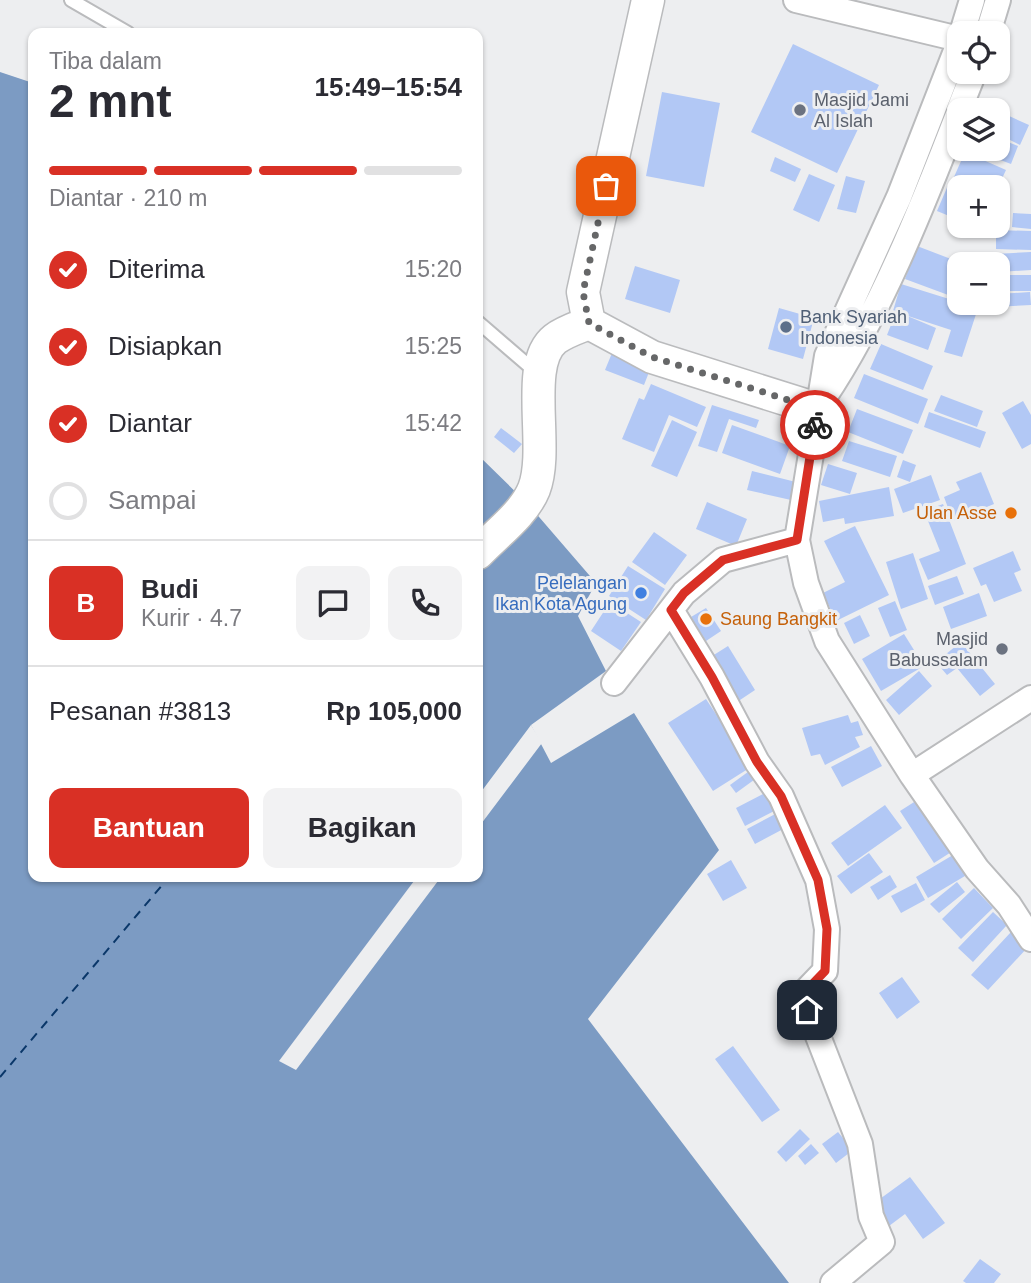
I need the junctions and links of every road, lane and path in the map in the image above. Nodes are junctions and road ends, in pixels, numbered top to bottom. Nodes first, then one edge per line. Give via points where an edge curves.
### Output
1 (71, 0) edge
2 (648, 0) edge
3 (796, 0) edge
4 (972, 0) edge
5 (998, 0) edge
6 (966, 21) edge
7 (992, 21) edge
8 (119, 28) edge
9 (947, 38) edge
10 (947, 72) edge
11 (947, 143) edge
12 (589, 323) junction
13 (483, 326) edge
14 (537, 372) junction
15 (817, 409) junction
16 (797, 540) junction
17 (483, 548) edge
18 (671, 610) junction
19 (614, 683) dead end
20 (1031, 698) edge
21 (912, 775) junction
22 (1031, 939) edge
23 (834, 1283) edge

1 - 8 lane
2 - 12 street via 583,292
3 - 9 street
4 - 6 street
5 - 7 street
10 - 15 street via 899,197 827,356
11 - 15 street via 848,362
12 - 14 street via 554,340
12 - 15 street via 652,357
13 - 14 lane
14 - 17 street via 542,440 535,487 527,503
15 - 16 street
16 - 18 street via 723,560
16 - 21 street via 806,583 827,641
18 - 19 street
18 - 23 street via 781,796 818,880 827,929 825,971 802,995 860,1144 871,1216 881,1242
20 - 21 street
21 - 22 street

